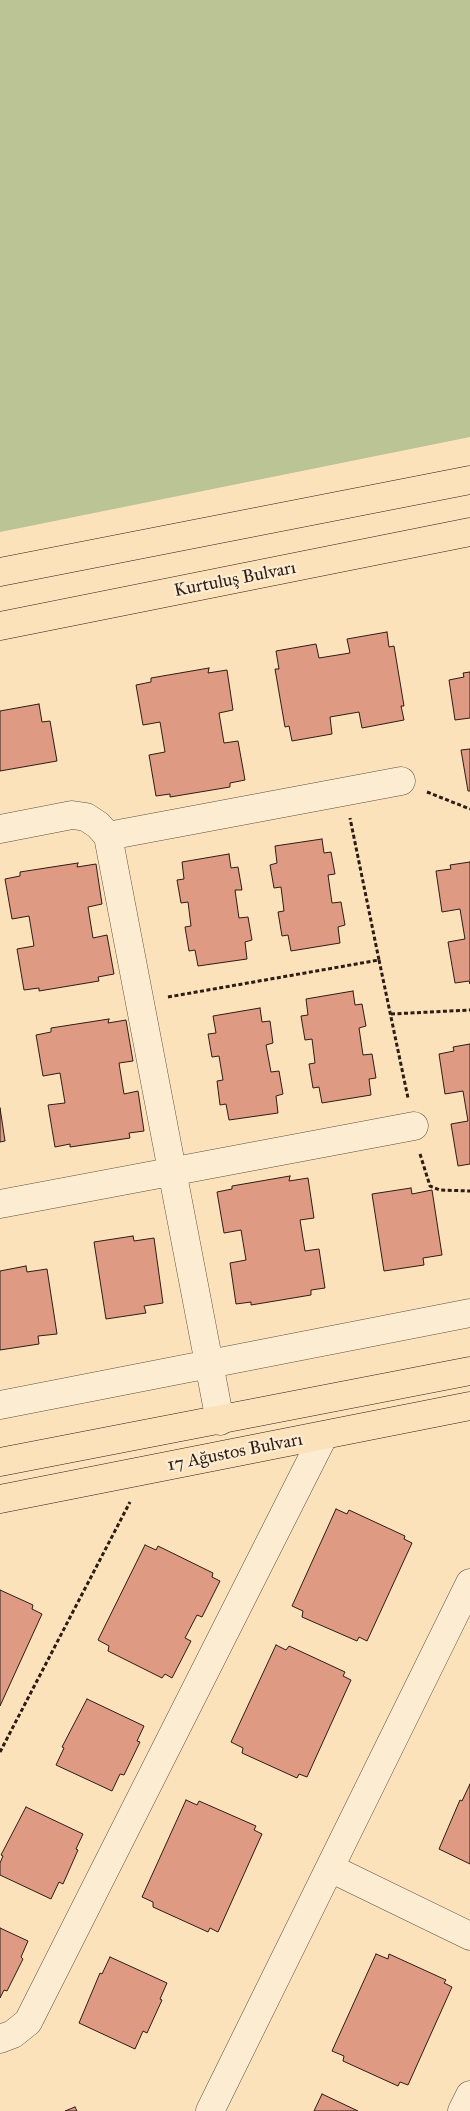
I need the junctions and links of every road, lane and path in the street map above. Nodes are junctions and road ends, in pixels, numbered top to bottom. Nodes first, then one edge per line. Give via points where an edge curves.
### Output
1 (470, 480) edge
2 (470, 532) edge
3 (0, 572) edge
4 (0, 626) edge
5 (401, 781) joint
6 (345, 791) junction
7 (470, 809) edge
8 (0, 829) edge
9 (108, 836) junction
10 (379, 960) junction
11 (140, 1002) junction
12 (470, 1010) edge
13 (391, 1014) junction
14 (414, 1126) junction
15 (172, 1171) junction
16 (470, 1190) edge
17 (0, 1204) edge
18 (470, 1313) edge
19 (209, 1364) junction
20 (470, 1371) edge
21 (0, 1404) edge
22 (470, 1406) edge
23 (220, 1421) junction
24 (323, 1436) junction
25 (0, 1462) edge
26 (134, 1493) dead end
27 (0, 1499) edge
28 (470, 1583) edge
29 (0, 1752) edge
30 (330, 1868) junction
31 (470, 1936) edge
32 (0, 2040) edge
33 (470, 2095) edge
34 (210, 2111) edge
35 (462, 2111) edge

1 - 3 main road
2 - 4 main road, Kurtuluş Bulvarı
5 - 6 street
5 - 7 path
6 - 9 street
6 - 10 path
8 - 9 street via 72,815 86,817
9 - 11 street
10 - 11 path
10 - 13 path
11 - 15 street
12 - 13 path
13 - 14 path
14 - 15 street
14 - 16 path via 430,1186 440,1190
15 - 17 street
15 - 19 street
18 - 19 street
19 - 21 street
19 - 23 street
20 - 23 main road, 17 Ağustos Bulvarı
22 - 24 main road, 17 Ağustos Bulvarı
23 - 25 main road, 17 Ağustos Bulvarı
24 - 27 main road, 17 Ağustos Bulvarı
24 - 32 street via 28,2022
26 - 29 path
28 - 30 street
30 - 31 street
30 - 34 street
33 - 35 street

